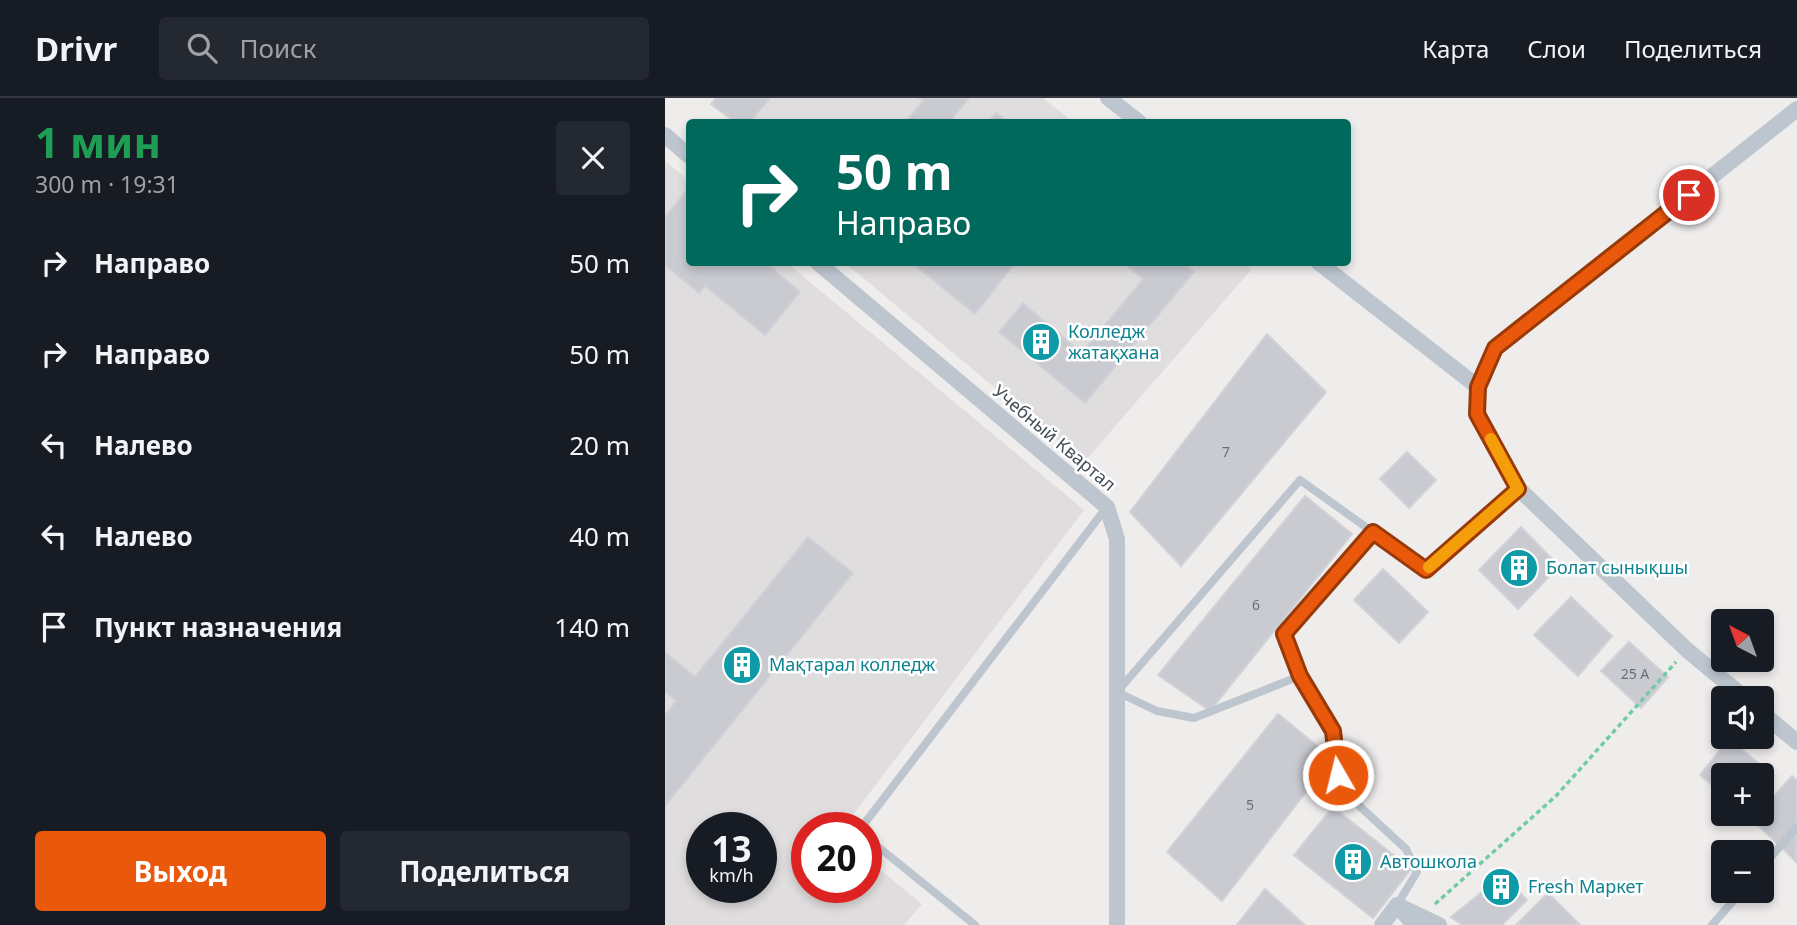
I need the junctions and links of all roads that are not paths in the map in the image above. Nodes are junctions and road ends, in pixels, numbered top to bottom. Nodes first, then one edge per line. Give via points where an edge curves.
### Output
1 (1108, 98) edge
2 (1797, 109) edge
3 (1135, 119) edge
4 (665, 135) edge
5 (686, 153) edge
6 (822, 266) edge
7 (1323, 266) edge
8 (1478, 387) junction
9 (1518, 489) junction
10 (1107, 507) junction
11 (1373, 532) junction
12 (1300, 676) junction
13 (1730, 686) edge
14 (1117, 692) junction
15 (1774, 723) edge
16 (1797, 742) edge
17 (873, 812) edge
18 (1797, 827) edge
19 (882, 850) edge
20 (1774, 853) edge
21 (1731, 903) edge
22 (1397, 905) junction
23 (1418, 921) edge
24 (975, 925) edge
25 (1117, 925) edge
26 (1382, 925) edge
27 (1439, 925) edge
28 (1712, 925) edge

1 - 3 street
2 - 8 street via 1495,348
4 - 5 street
6 - 10 street, Учебный Квартал
7 - 8 street
8 - 9 street via 1477,414
9 - 11 lane via 1426,570
9 - 13 street
10 - 14 street, Учебный Квартал via 1117,539
10 - 17 lane
11 - 12 lane via 1284,634
11 - 14 lane via 1300,480
12 - 14 lane via 1193,718 1157,711
12 - 22 lane via 1333,731 1341,789 1406,849 1417,872
14 - 25 street, Учебный Квартал
15 - 16 street
18 - 20 lane
19 - 24 lane
21 - 28 lane
22 - 23 street
22 - 26 street
23 - 27 street

